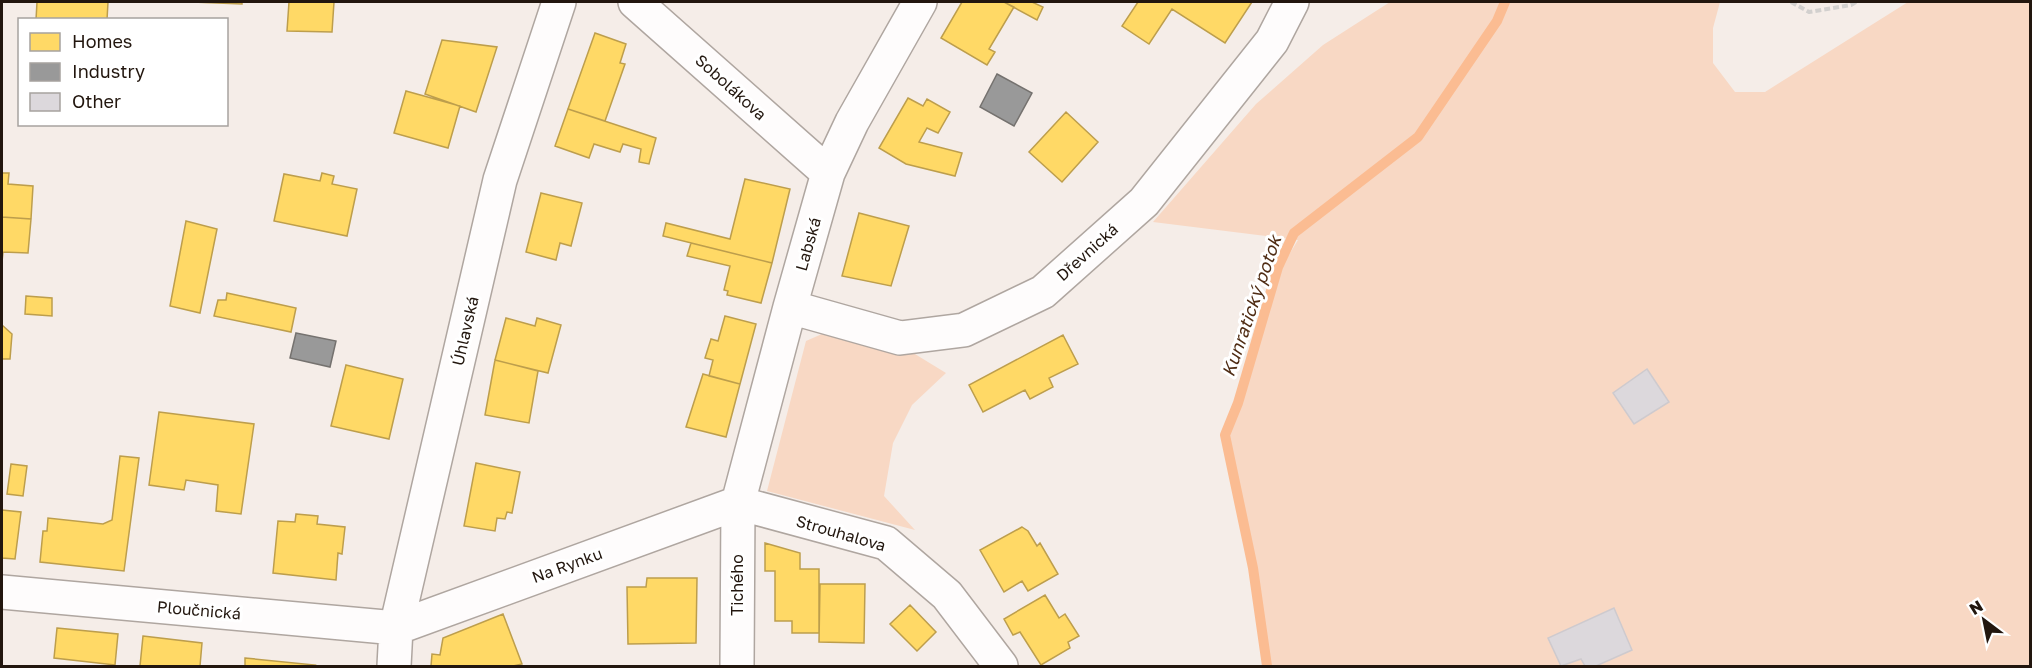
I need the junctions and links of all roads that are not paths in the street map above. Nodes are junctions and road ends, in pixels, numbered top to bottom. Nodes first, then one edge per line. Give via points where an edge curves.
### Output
1 (559, 2) edge
2 (635, 2) edge
3 (920, 2) edge
4 (1292, 2) edge
5 (828, 173) junction
6 (790, 307) junction
7 (738, 503) junction
8 (2, 592) edge
9 (396, 628) junction
10 (394, 666) edge
11 (737, 666) edge
12 (1001, 666) edge

1 - 9 street, Úhlavská via 500,180
2 - 5 street, Sobolákova
3 - 5 street, Labská
4 - 6 street, Dřevnická via 1272,41 1144,202 1043,292 964,330 900,338
5 - 6 street, Labská
6 - 7 street, Labská
7 - 9 street, Na Rynku
7 - 11 street, Tichého
7 - 12 street, Strouhalova via 886,543 947,595
8 - 9 street, Ploučnická
9 - 10 street, Úhlavská

